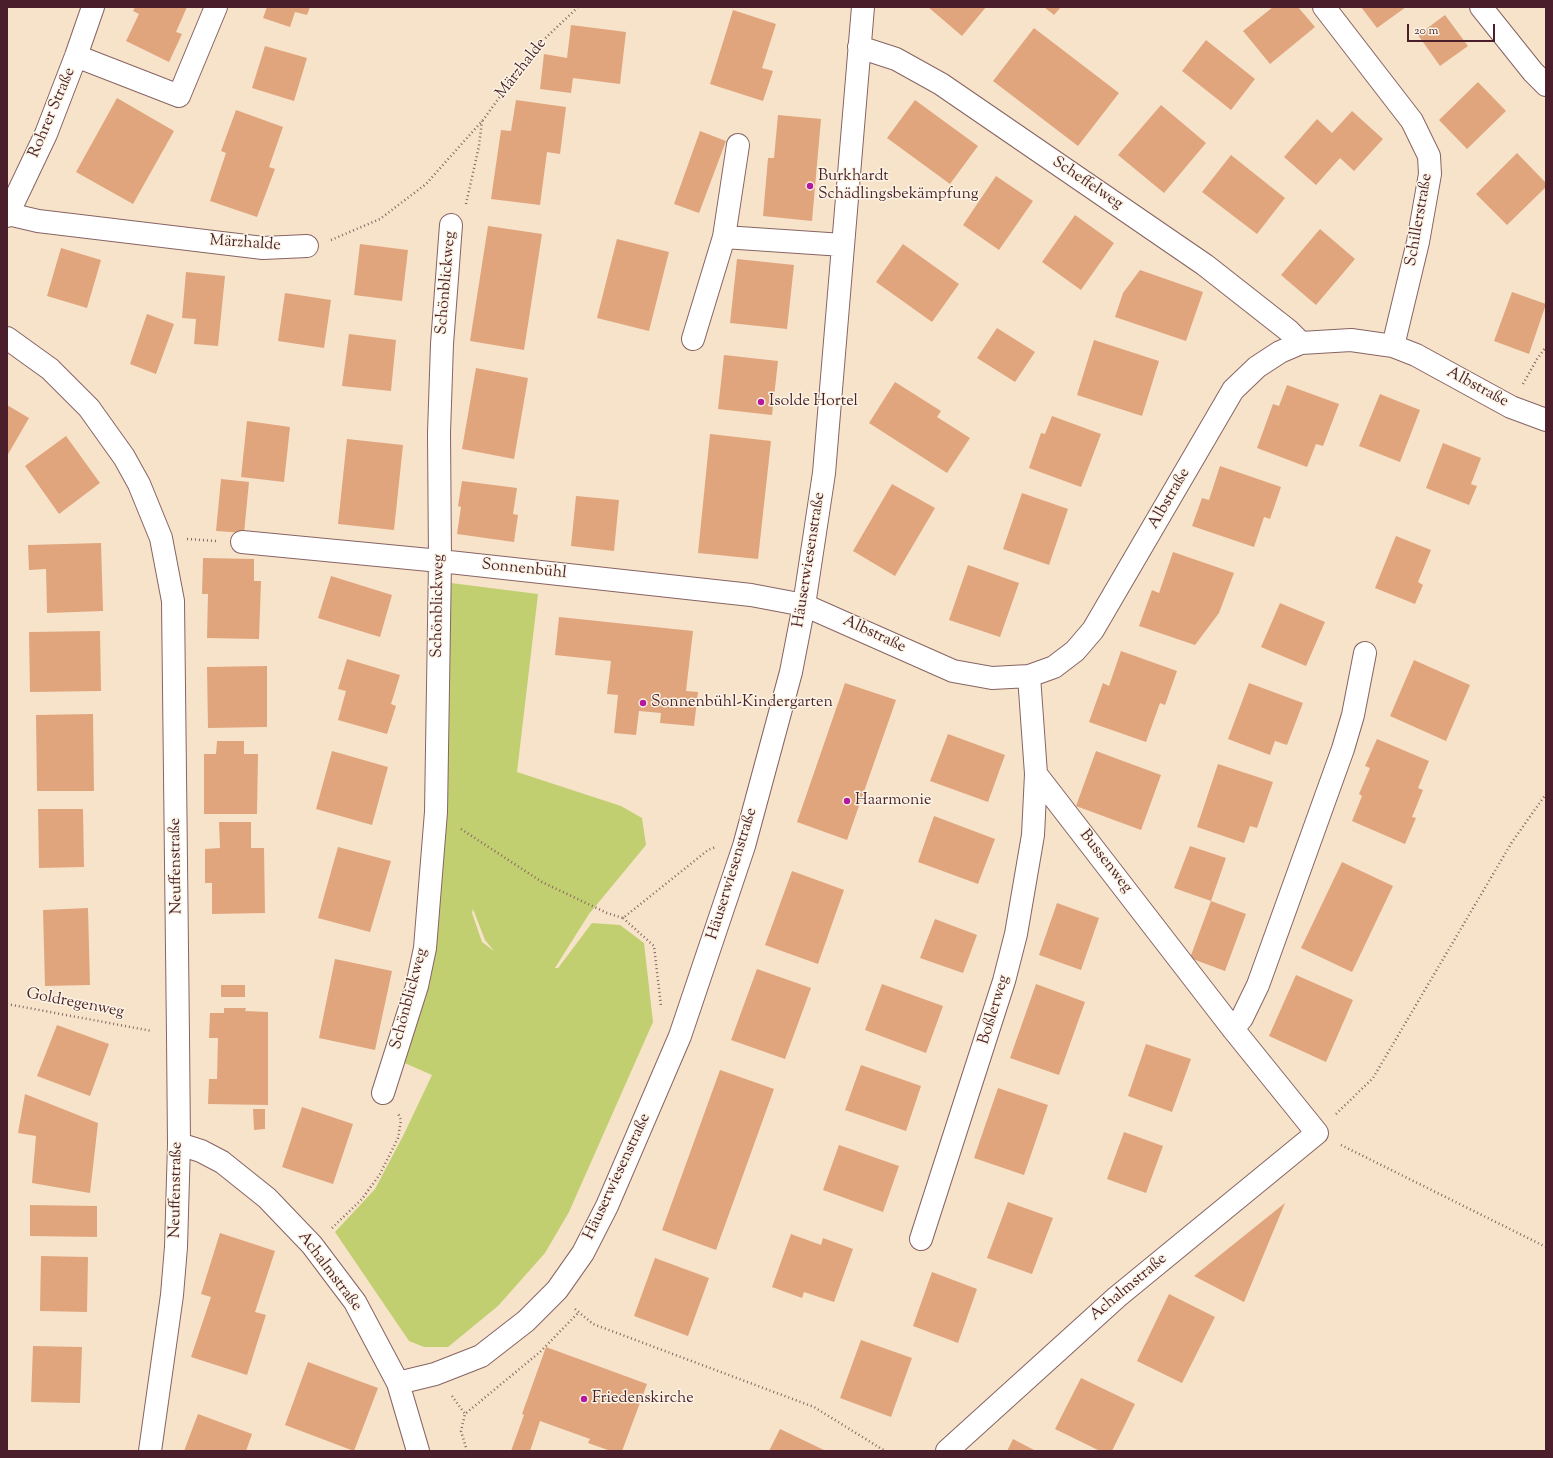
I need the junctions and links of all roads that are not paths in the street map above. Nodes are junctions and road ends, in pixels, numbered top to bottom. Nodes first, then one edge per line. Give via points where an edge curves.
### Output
1 (93, 7) edge
2 (216, 7) edge
3 (863, 7) edge
4 (1324, 7) edge
5 (1483, 8) edge
6 (859, 47) junction
7 (76, 56) junction
8 (1546, 85) edge
9 (738, 145) dead end
10 (8, 215) edge
11 (451, 225) road end
12 (724, 237) junction
13 (843, 245) junction
14 (308, 246) road end
15 (7, 338) edge
16 (693, 339) dead end
17 (1301, 343) junction
18 (1393, 346) junction
19 (1546, 420) edge
20 (242, 542) dead end
21 (440, 561) junction
22 (804, 605) junction
23 (1365, 653) dead end
24 (1029, 676) junction
25 (1036, 774) junction
26 (1233, 1029) junction
27 (383, 1093) road end
28 (1317, 1133) joint
29 (179, 1144) junction
30 (921, 1239) dead end
31 (398, 1383) junction
32 (150, 1451) edge
33 (418, 1451) edge
34 (947, 1451) edge

1 - 7 street, Rohrer Straße
2 - 7 street via 179,96
3 - 6 street, Häuserwiesenstraße
4 - 18 street, Schillerstraße via 1412,121 1429,156 1430,174 1418,242
5 - 8 street
6 - 13 street, Häuserwiesenstraße
6 - 17 street, Scheffelweg via 896,59 941,84 1205,265
7 - 10 street, Rohrer Straße via 46,134
9 - 12 street
10 - 14 street, Märzhalde via 38,221 263,248
11 - 21 street, Schönblickweg via 442,344 439,433
12 - 13 street
12 - 16 street
13 - 22 street, Häuserwiesenstraße via 824,473
15 - 29 street, Neuffenstraße via 50,369 89,408 124,457 139,484 161,538 173,601
17 - 18 street, Albstraße via 1351,340
17 - 24 street, Albstraße via 1280,352 1257,367 1233,390 1093,630 1075,651 1054,667
18 - 19 street, Albstraße via 1416,355 1511,407
20 - 21 street, Sonnenbühl
21 - 22 street, Sonnenbühl via 751,595
21 - 27 street, Schönblickweg via 436,812 425,948 417,986
22 - 24 street, Albstraße via 953,671 992,678
22 - 31 street, Häuserwiesenstraße via 791,672 744,846 680,1036 607,1206 583,1253 557,1290 526,1321 481,1356 435,1374
23 - 26 street via 1353,715 1343,749 1258,985 1242,1018
24 - 25 street
25 - 26 street, Bussenweg
25 - 30 street, Boßlerweg via 1032,835 1008,968
26 - 28 street, Bussenweg
28 - 34 street, Achalmstraße via 1117,1297
29 - 31 street, Achalmstraße via 201,1151 222,1162 267,1198 312,1245 355,1302
29 - 32 street, Neuffenstraße via 172,1296
31 - 33 street, Achalmstraße

